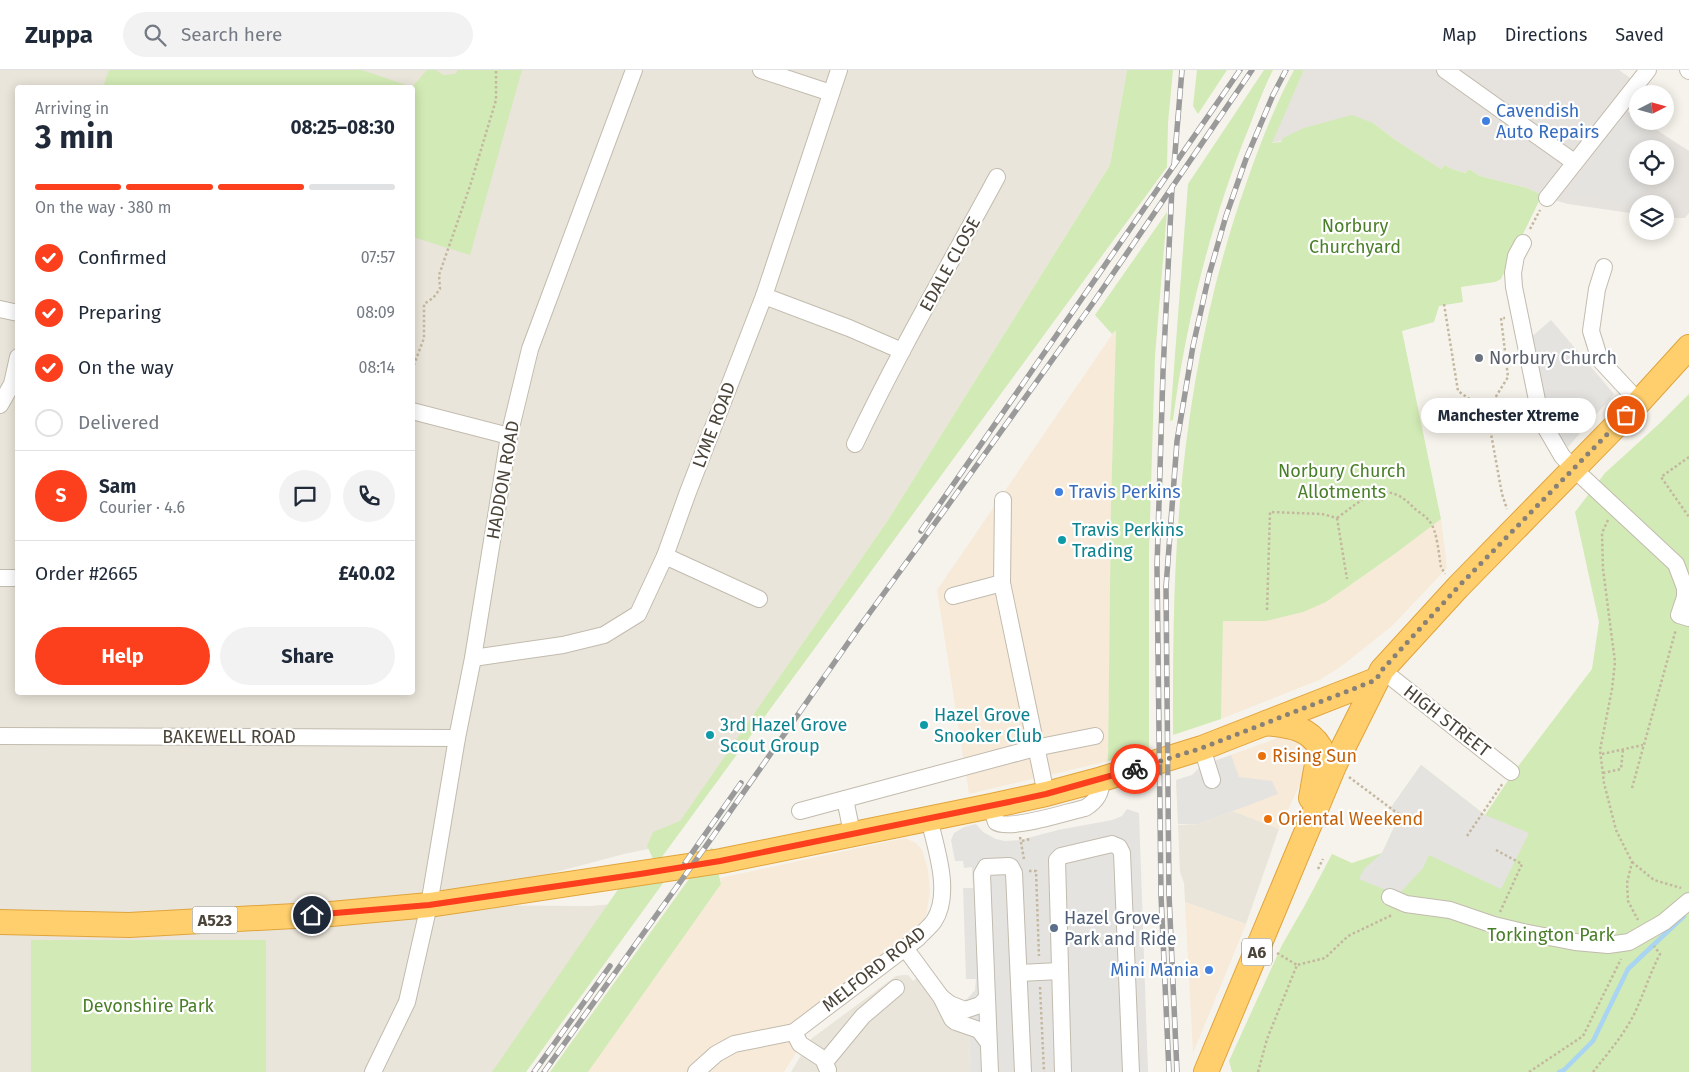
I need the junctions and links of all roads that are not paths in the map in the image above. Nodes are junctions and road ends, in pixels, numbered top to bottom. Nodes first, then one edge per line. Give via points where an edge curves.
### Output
1 (634, 70) edge
2 (761, 70) edge
3 (839, 70) edge
4 (1445, 70) edge
5 (1648, 70) edge
6 (831, 93) junction
7 (1575, 168) junction
8 (998, 177) dead end
9 (1547, 198) road end
10 (1522, 244) road end
11 (1604, 267) dead end
12 (764, 296) junction
13 (0, 309) edge
14 (15, 312) edge
15 (1689, 347) edge
16 (902, 351) junction
17 (15, 370) edge
18 (1639, 402) junction
19 (0, 405) edge
20 (415, 412) edge
21 (509, 436) junction
22 (855, 444) dead end
23 (1574, 469) junction
24 (1003, 500) dead end
25 (665, 556) junction
26 (0, 578) edge
27 (15, 578) edge
28 (1002, 583) junction
29 (953, 596) dead end
30 (759, 599) dead end
31 (1684, 617) edge
32 (473, 658) junction
33 (1379, 675) junction
34 (1265, 723) junction
35 (0, 736) edge
36 (1095, 736) dead end
37 (457, 738) junction
38 (1035, 748) junction
39 (1202, 748) junction
40 (1511, 772) road end
41 (1102, 779) junction
42 (1212, 780) dead end
43 (1046, 794) junction
44 (845, 799) junction
45 (991, 806) junction
46 (800, 811) dead end
47 (929, 819) junction
48 (1306, 832) junction
49 (852, 833) junction
50 (1390, 897) dead end
51 (1689, 901) edge
52 (429, 905) junction
53 (0, 922) edge
54 (904, 948) junction
55 (1060, 971) junction
56 (1019, 973) junction
57 (896, 988) dead end
58 (941, 997) junction
59 (986, 998) junction
60 (784, 1037) junction
61 (988, 1042) junction
62 (826, 1067) edge
63 (373, 1072) edge
64 (696, 1072) edge
65 (990, 1072) edge
66 (1024, 1072) edge
67 (1063, 1072) edge
68 (1131, 1072) edge
69 (1206, 1072) edge

1 - 21 street, HADDON ROAD via 530,350
2 - 6 street
3 - 6 street, LYME ROAD
4 - 7 street
5 - 7 street
6 - 12 street, LYME ROAD
7 - 9 street
8 - 16 street, EDALE CLOSE
10 - 23 street via 1516,256 1514,288 1539,410 1544,426
11 - 18 street via 1591,331 1600,360
12 - 16 street
12 - 25 street, LYME ROAD
13 - 14 street
15 - 18 highway, A6
16 - 22 street, EDALE CLOSE
17 - 19 street via 12,384
18 - 23 highway, A6
20 - 21 street
21 - 32 street, HADDON ROAD
23 - 31 street via 1676,564 1685,588
23 - 33 highway, A6 via 1458,587
24 - 28 street
25 - 30 street
25 - 32 street, LYME ROAD via 638,614 604,635 564,645
26 - 27 street
28 - 29 street
28 - 38 street
32 - 37 street, HADDON ROAD
33 - 34 highway, A523
33 - 40 street, HIGH STREET
33 - 48 highway, A6
34 - 39 highway, A523
34 - 48 highway via 1302,729 1320,747
35 - 37 street, BAKEWELL ROAD
36 - 38 street
37 - 52 street, HADDON ROAD
38 - 43 street
38 - 44 street
39 - 41 highway, A523
39 - 42 street
41 - 43 highway, A523
41 - 45 street via 1099,795 1085,808 1015,825 1001,825 996,822
43 - 45 highway, A523
44 - 46 street
44 - 49 street
45 - 47 highway, A523
47 - 49 highway, A523
47 - 54 street, MELFORD ROAD via 941,870 942,893 934,920
48 - 69 highway, A6
49 - 52 highway, A523 via 702,864
50 - 51 street via 1406,904 1450,910 1494,925 1575,942 1608,945 1629,942 1664,922
52 - 53 highway, A523 via 128,925
52 - 63 street, HADDON ROAD via 406,1002
54 - 58 street
54 - 60 street, MELFORD ROAD
55 - 56 street
55 - 67 street
55 - 68 street via 1057,860 1061,856 1115,844 1122,853
56 - 59 street via 1014,871 1009,866 986,867 982,874
56 - 66 street
57 - 62 street via 863,1016
58 - 59 street via 965,1010 980,1005
58 - 61 street via 956,1022 979,1030
59 - 61 street
60 - 62 street via 800,1044
60 - 64 street, MELFORD ROAD via 734,1044 716,1054
61 - 65 street

